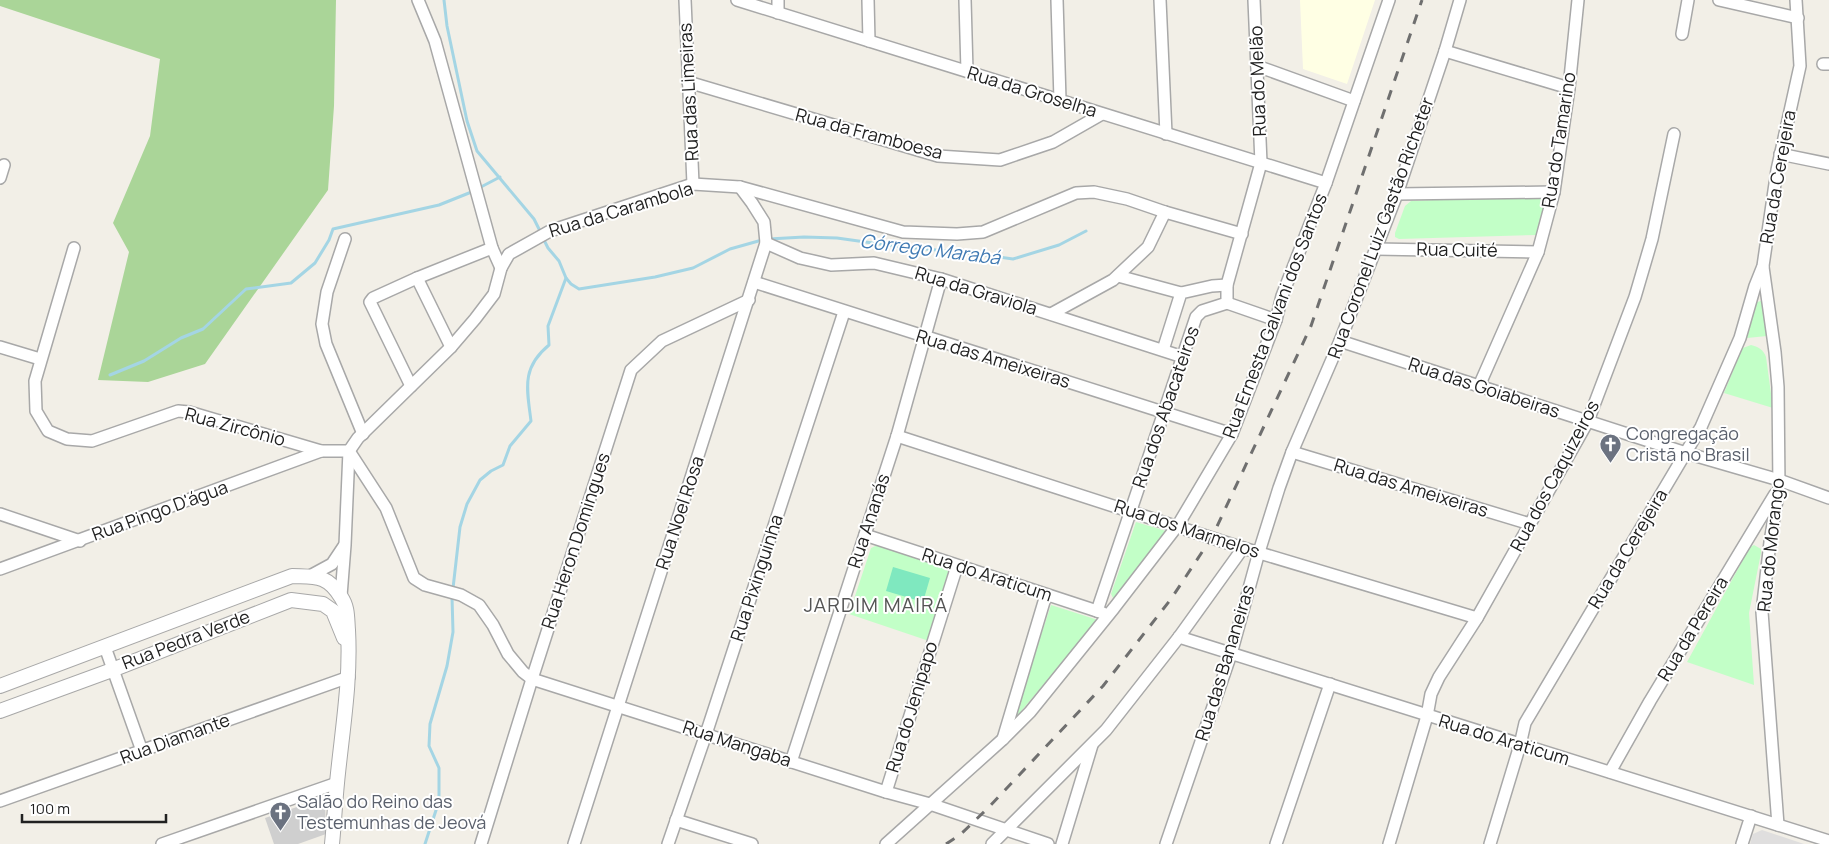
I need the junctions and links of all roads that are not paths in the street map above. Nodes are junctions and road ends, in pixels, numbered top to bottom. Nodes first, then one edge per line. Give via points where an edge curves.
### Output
1 (418, 0) edge
2 (684, 0) edge
3 (737, 0) edge
4 (778, 0) edge
5 (868, 0) edge
6 (965, 0) edge
7 (1057, 0) edge
8 (1160, 0) edge
9 (1254, 0) edge
10 (1389, 0) edge
11 (1460, 0) edge
12 (1578, 0) edge
13 (1688, 0) edge
14 (1719, 0) edge
15 (1796, 0) edge
16 (778, 13) junction
17 (1798, 18) junction
18 (1682, 34) dead end
19 (869, 41) junction
20 (1445, 51) junction
21 (1257, 66) junction
22 (967, 72) junction
23 (688, 82) junction
24 (1569, 88) junction
25 (1060, 100) junction
26 (1354, 100) junction
27 (1102, 114) junction
28 (1166, 134) junction
29 (1674, 134) dead end
30 (1780, 154) junction
31 (1261, 163) junction
32 (1829, 164) edge
33 (4, 165) dead end
34 (0, 178) edge
35 (1326, 183) junction
36 (693, 184) junction
37 (740, 187) junction
38 (1554, 192) junction
39 (1397, 194) junction
40 (1165, 212) junction
41 (1242, 234) junction
42 (345, 239) dead end
43 (766, 243) junction
44 (74, 248) dead end
45 (492, 248) junction
46 (1376, 249) junction
47 (1538, 252) junction
48 (1763, 266) junction
49 (501, 268) junction
50 (1118, 276) junction
51 (417, 278) junction
52 (941, 278) junction
53 (754, 282) junction
54 (1227, 286) junction
55 (1182, 293) junction
56 (749, 300) junction
57 (1227, 303) junction
58 (844, 312) junction
59 (1052, 314) junction
60 (1276, 320) junction
61 (925, 338) junction
62 (1340, 342) junction
63 (0, 347) edge
64 (452, 347) junction
65 (1163, 350) junction
66 (1183, 358) junction
67 (40, 360) junction
68 (411, 386) junction
69 (1478, 386) junction
70 (1164, 412) junction
71 (1588, 421) junction
72 (363, 434) junction
73 (1232, 434) junction
74 (897, 436) junction
75 (321, 451) junction
76 (348, 451) junction
77 (1292, 452) junction
78 (1686, 453) junction
79 (1779, 484) junction
80 (1829, 498) edge
81 (1131, 510) junction
82 (0, 514) edge
83 (1530, 524) junction
84 (1178, 525) junction
85 (865, 535) junction
86 (80, 541) junction
87 (345, 545) junction
88 (1243, 548) junction
89 (1259, 552) junction
90 (957, 566) junction
91 (0, 569) edge
92 (308, 577) junction
93 (254, 591) junction
94 (1046, 595) junction
95 (340, 604) junction
96 (263, 611) junction
97 (1097, 611) junction
98 (1109, 615) junction
99 (1477, 618) junction
100 (1179, 637) junction
101 (104, 646) junction
102 (1231, 654) junction
103 (112, 670) junction
104 (349, 677) junction
105 (532, 679) junction
106 (1330, 684) junction
107 (0, 686) edge
108 (618, 706) junction
109 (0, 711) edge
110 (1427, 716) junction
111 (706, 734) junction
112 (1002, 740) junction
113 (1092, 743) junction
114 (1520, 745) junction
115 (142, 751) junction
116 (791, 762) junction
117 (1610, 772) junction
118 (337, 783) junction
119 (886, 792) junction
120 (0, 801) edge
121 (930, 804) junction
122 (1751, 816) junction
123 (676, 820) junction
124 (1778, 825) junction
125 (1007, 830) junction
126 (1829, 840) edge
127 (162, 844) edge
128 (332, 844) edge
129 (481, 844) edge
130 (574, 844) edge
131 (668, 844) edge
132 (752, 844) edge
133 (886, 844) edge
134 (992, 844) edge
135 (1046, 844) edge
136 (1062, 844) edge
137 (1166, 844) edge
138 (1276, 844) edge
139 (1389, 844) edge
140 (1490, 844) edge
141 (1742, 844) edge

1 - 45 street via 435,41
2 - 23 street, Rua das Limeiras
3 - 16 street, Rua da Groselha
4 - 16 street
5 - 19 street
6 - 22 street
7 - 25 street
8 - 28 street
9 - 21 street, Rua do Melão
10 - 26 street, Rua Ernesta Galvani dos Santos
11 - 20 street, Rua Coronel Luiz Gastão Richeter
12 - 24 street, Rua do Tamarino
13 - 18 street
14 - 17 street
15 - 17 street, Rua da Cerejeira
16 - 19 street, Rua da Groselha
17 - 30 street, Rua da Cerejeira via 1800,66
19 - 22 street, Rua da Groselha
20 - 24 street
20 - 39 street, Rua Coronel Luiz Gastão Richeter
21 - 26 street
21 - 31 street, Rua do Melão
22 - 25 street, Rua da Groselha
23 - 27 street, Rua da Framboesa via 938,156 1000,160 1053,142
23 - 36 street, Rua das Limeiras
24 - 38 street, Rua do Tamarino
25 - 27 street, Rua da Groselha
26 - 35 street, Rua Ernesta Galvani dos Santos
27 - 28 street, Rua da Groselha
28 - 31 street, Rua da Groselha
29 - 71 street, Rua dos Caquizeiros via 1652,239 1635,298
30 - 32 street
30 - 48 street, Rua da Cerejeira
31 - 35 street, Rua da Groselha
31 - 41 street
33 - 34 street
35 - 60 street, Rua Ernesta Galvani dos Santos via 1282,296
36 - 37 street, Rua da Carambola
36 - 49 street, Rua da Carambola via 550,231 508,254
37 - 40 street, Rua da Carambola via 903,232 983,232 1076,193 1094,192 1127,199
37 - 43 street, Rua Noel Rosa via 764,222
38 - 39 street
38 - 47 street, Rua do Tamarino
39 - 46 street, Rua Coronel Luiz Gastão Richeter
40 - 41 street, Rua da Carambola
40 - 50 street via 1148,247
41 - 54 street
42 - 72 street via 327,292 322,324 326,344
43 - 52 street, Rua da Graviola via 800,258 831,265 874,263
43 - 53 street, Rua Noel Rosa
44 - 67 street, Rua Zircônio
45 - 49 street
45 - 51 street
46 - 47 street, Rua Cuité
46 - 62 street, Rua Coronel Luiz Gastão Richeter
47 - 69 street, Rua do Tamarino
48 - 78 street, Rua da Cerejeira via 1740,338 1701,427
48 - 79 street, Rua do Morango via 1778,387
49 - 64 street, Rua da Carambola via 494,294
50 - 55 street
50 - 59 street
51 - 64 street
51 - 68 street via 370,302
52 - 59 street, Rua da Graviola
52 - 61 street, Rua Ananás
53 - 56 street, Rua Noel Rosa
53 - 58 street, Rua das Ameixeiras
54 - 55 street
54 - 57 street
55 - 65 street
56 - 105 street, Rua Heron Domingues via 662,341 630,370
56 - 108 street, Rua Noel Rosa
57 - 60 street
57 - 66 street, Rua dos Abacateiros via 1202,311 1196,317
58 - 61 street, Rua das Ameixeiras
58 - 111 street, Rua Pixinguinha
59 - 65 street, Rua da Graviola
60 - 73 street, Rua Ernesta Galvani dos Santos
61 - 70 street, Rua das Ameixeiras
61 - 74 street, Rua Ananás
62 - 69 street, Rua das Goiabeiras
62 - 77 street, Rua Coronel Luiz Gastão Richeter
63 - 67 street
64 - 68 street, Rua da Carambola
65 - 66 street, Rua da Graviola
66 - 70 street, Rua dos Abacateiros
67 - 75 street, Rua Zircônio via 35,381 36,411 48,430 67,439 92,441 178,411
68 - 72 street, Rua da Carambola
69 - 71 street, Rua das Goiabeiras
70 - 73 street, Rua das Ameixeiras
70 - 81 street, Rua dos Abacateiros
71 - 78 street, Rua das Goiabeiras
71 - 83 street, Rua dos Caquizeiros
72 - 76 street, Rua da Carambola
73 - 84 street, Rua Ernesta Galvani dos Santos
74 - 81 street, Rua dos Marmelos
74 - 85 street, Rua Ananás
75 - 76 street, Rua Zircônio
75 - 86 street, Rua Pingo D'água
76 - 87 street
76 - 105 street, Rua Mangaba via 386,508 414,578 479,605 508,654
77 - 83 street, Rua das Ameixeiras
77 - 89 street, Rua das Bananeiras
78 - 79 street, Rua das Goiabeiras
78 - 114 street, Rua da Cerejeira via 1525,723
79 - 80 street, Rua das Goiabeiras
79 - 117 street, Rua da Pereira
79 - 124 street, Rua do Morango via 1762,612
81 - 84 street, Rua dos Marmelos
81 - 97 street, Rua dos Abacateiros
82 - 86 street
83 - 99 street, Rua dos Caquizeiros
84 - 88 street, Rua dos Marmelos
84 - 98 street, Rua Ernesta Galvani dos Santos
85 - 90 street, Rua do Araticum
85 - 116 street, Rua Ananás
86 - 91 street, Rua Pingo D'água
87 - 92 street via 332,564
87 - 95 street
88 - 89 street, Rua dos Marmelos
88 - 100 street
89 - 99 street, Rua dos Marmelos
89 - 102 street, Rua das Bananeiras
90 - 94 street, Rua do Araticum
90 - 119 street, Rua do Jenipapo
92 - 93 street, Rua Pedra Verde via 292,576
92 - 95 street, Rua Pedra Verde via 320,577 329,583
93 - 96 street
93 - 101 street, Rua Pedra Verde
94 - 97 street, Rua do Araticum
94 - 112 street
95 - 96 street, Rua Pedra Verde via 291,600
95 - 104 street, Rua Pedra Verde via 350,650
96 - 103 street, Rua Pedra Verde
97 - 98 street, Rua do Araticum
98 - 112 street, Rua Ernesta Galvani dos Santos via 1030,712
99 - 110 street, Rua dos Caquizeiros via 1439,677 1431,694
100 - 102 street, Rua do Araticum
100 - 113 street via 1106,730
101 - 103 street
101 - 107 street, Rua Pedra Verde
102 - 106 street, Rua do Araticum
102 - 137 street, Rua das Bananeiras
103 - 109 street, Rua Pedra Verde
103 - 115 street
104 - 115 street, Rua Diamante
104 - 118 street
105 - 108 street, Rua Mangaba
105 - 129 street, Rua Heron Domingues
106 - 110 street, Rua do Araticum
106 - 138 street
108 - 111 street, Rua Mangaba
108 - 130 street, Rua Noel Rosa
110 - 114 street, Rua do Araticum
110 - 139 street, Rua dos Caquizeiros
111 - 116 street, Rua Mangaba
111 - 123 street, Rua Pixinguinha
112 - 121 street, Rua Ernesta Galvani dos Santos
113 - 125 street
113 - 136 street
114 - 117 street, Rua do Araticum
114 - 140 street, Rua da Cerejeira
115 - 120 street, Rua Diamante
116 - 119 street, Rua Mangaba
117 - 122 street, Rua do Araticum
118 - 127 street
118 - 128 street
119 - 121 street, Rua Mangaba
121 - 125 street, Rua Mangaba
121 - 133 street, Rua Ernesta Galvani dos Santos
122 - 124 street, Rua do Araticum
122 - 141 street
123 - 131 street, Rua Pixinguinha
123 - 132 street
124 - 126 street, Rua do Araticum
125 - 134 street
125 - 135 street, Rua Mangaba

